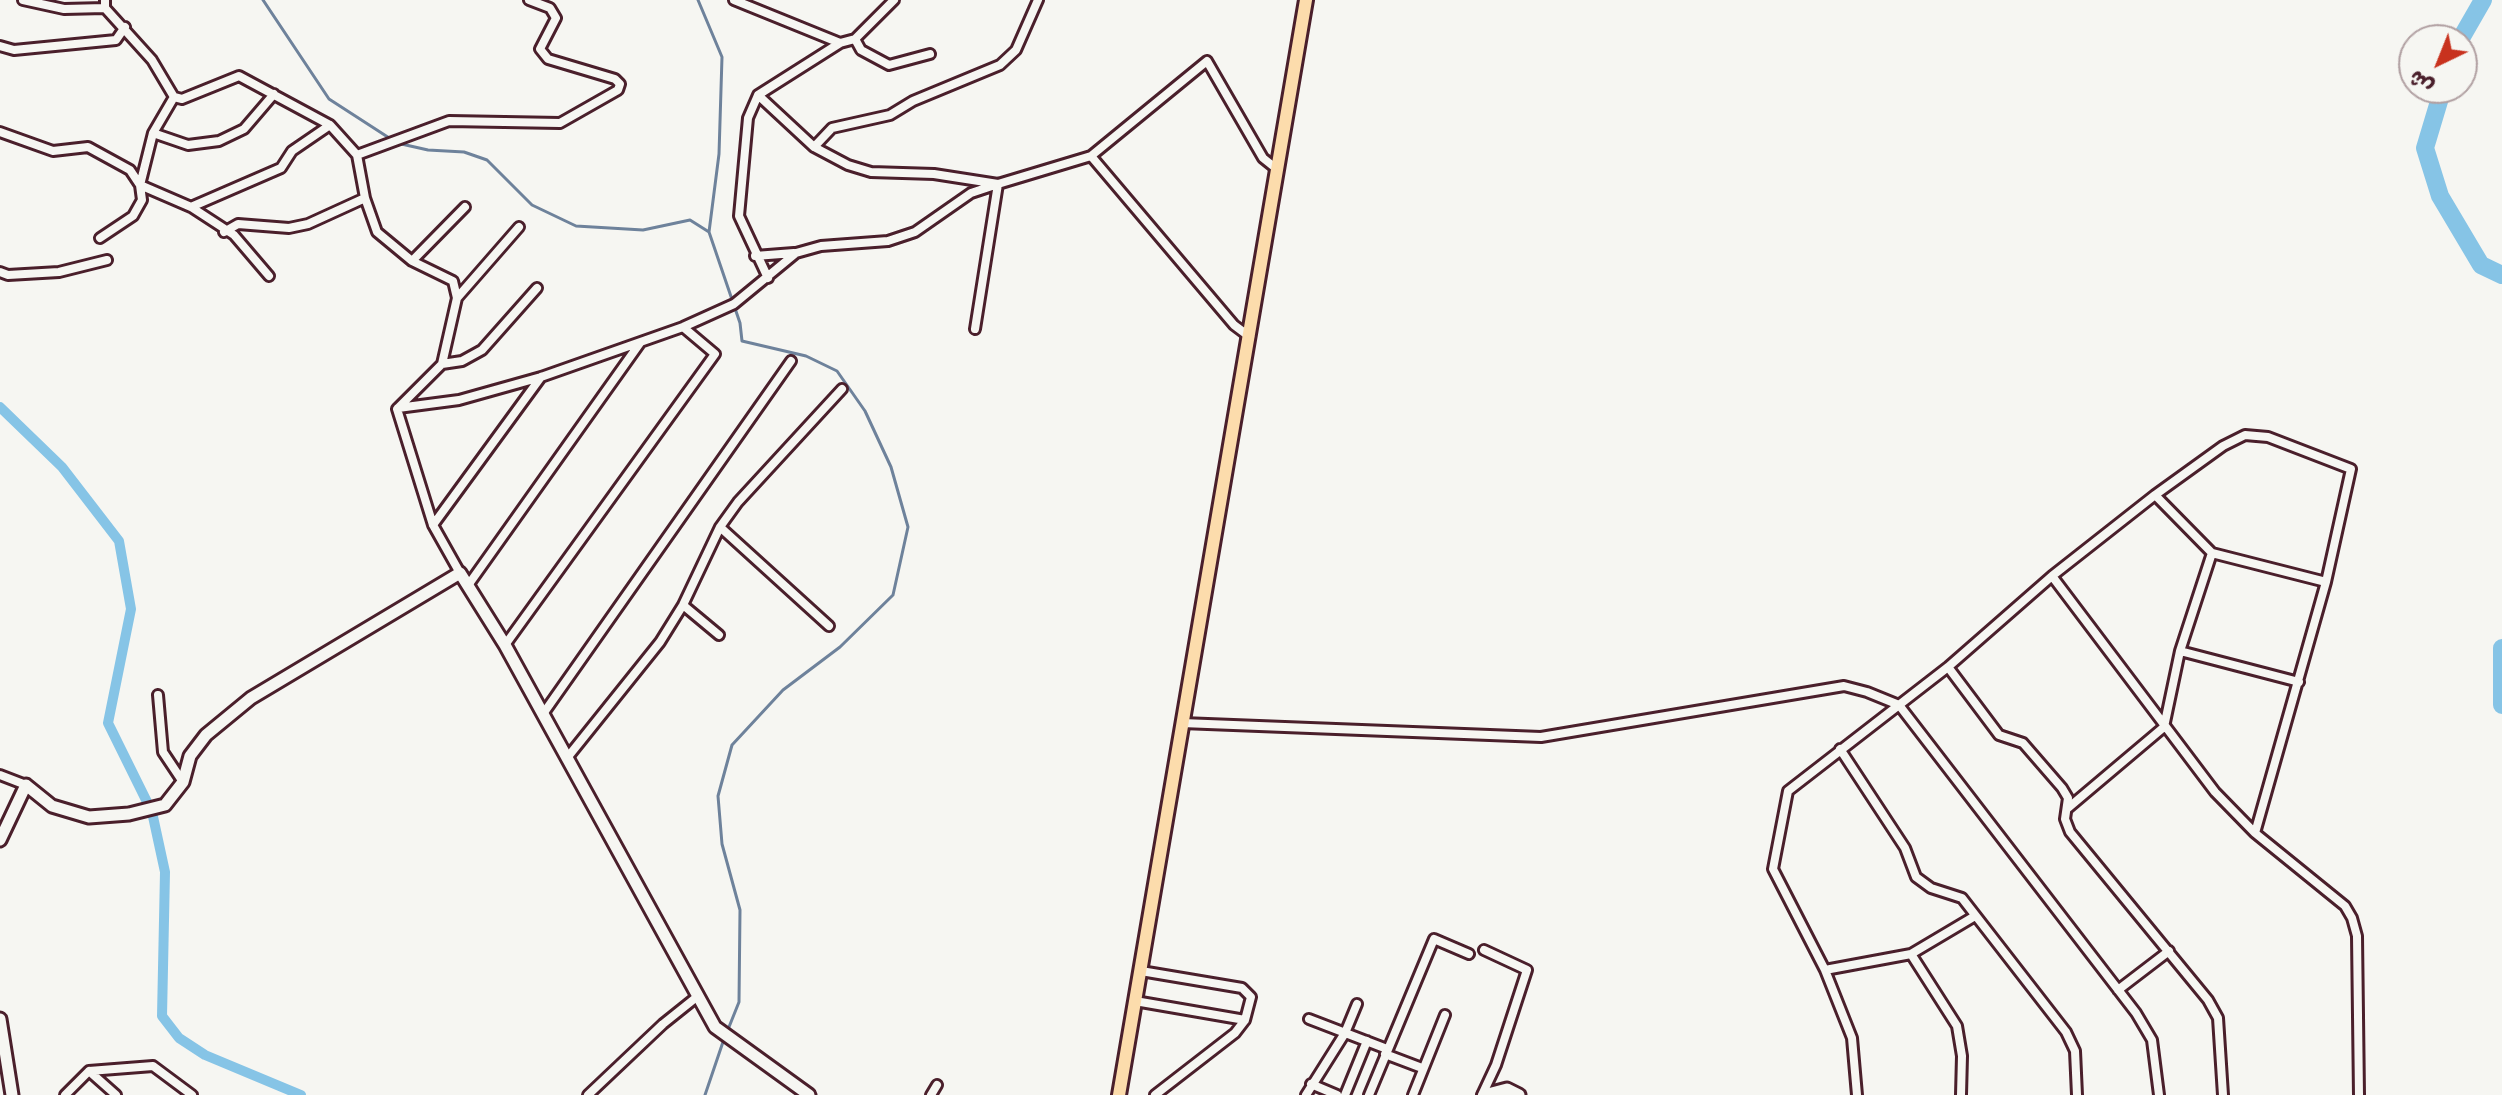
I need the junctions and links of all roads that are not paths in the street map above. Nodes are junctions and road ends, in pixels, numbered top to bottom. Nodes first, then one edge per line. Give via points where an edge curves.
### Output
1 (23, 0) edge
2 (529, 0) edge
3 (734, 0) edge
4 (894, 0) edge
5 (1038, 0) edge
6 (1306, 0) edge
7 (105, 4) edge
8 (125, 27) junction
9 (855, 39) junction
10 (840, 43) junction
11 (0, 46) edge
12 (930, 54) dead end
13 (274, 94) junction
14 (758, 95) junction
15 (174, 97) junction
16 (330, 125) junction
17 (0, 132) edge
18 (153, 133) junction
19 (814, 147) junction
20 (357, 155) junction
21 (1091, 156) junction
22 (1278, 170) junction
23 (998, 184) junction
24 (140, 185) junction
25 (365, 198) junction
26 (191, 207) junction
27 (465, 207) dead end
28 (519, 227) dead end
29 (224, 232) junction
30 (100, 238) dead end
31 (796, 253) junction
32 (755, 256) junction
33 (107, 260) dead end
34 (412, 261) junction
35 (0, 272) edge
36 (269, 276) dead end
37 (768, 278) junction
38 (537, 288) dead end
39 (457, 298) junction
40 (683, 327) junction
41 (975, 329) dead end
42 (1250, 337) junction
43 (641, 342) junction
44 (791, 361) dead end
45 (442, 364) junction
46 (541, 377) junction
47 (842, 389) dead end
48 (397, 409) junction
49 (2155, 495) junction
50 (433, 525) junction
51 (720, 527) junction
52 (2212, 553) junction
53 (460, 573) junction
54 (2052, 576) junction
55 (2326, 582) junction
56 (469, 584) junction
57 (683, 605) junction
58 (829, 626) dead end
59 (719, 635) dead end
60 (505, 645) junction
61 (2180, 651) junction
62 (1948, 667) junction
63 (2299, 682) junction
64 (158, 695) dead end
65 (1899, 705) junction
66 (543, 714) junction
67 (1182, 723) junction
68 (2164, 727) junction
69 (1840, 749) junction
70 (567, 758) junction
71 (0, 775) edge
72 (183, 782) junction
73 (26, 785) junction
74 (2071, 802) junction
75 (3, 824) edge
76 (2255, 833) junction
77 (0, 840) edge
78 (1975, 916) junction
79 (1484, 950) dead end
80 (2169, 951) junction
81 (1469, 954) dead end
82 (1911, 954) junction
83 (1825, 970) junction
84 (1141, 971) junction
85 (2118, 990) junction
86 (698, 996) junction
87 (1135, 1001) junction
88 (1357, 1004) dead end
89 (1445, 1015) dead end
90 (0, 1019) edge
91 (1309, 1019) dead end
92 (1245, 1020) junction
93 (1345, 1033) junction
94 (1367, 1041) junction
95 (3, 1051) edge
96 (1386, 1052) junction
97 (1422, 1068) junction
98 (89, 1071) junction
99 (1311, 1084) junction
100 (937, 1085) dead end
101 (2359, 1094) edge
102 (12, 1095) edge
103 (65, 1095) edge
104 (116, 1095) edge
105 (192, 1095) edge
106 (588, 1095) edge
107 (809, 1095) edge
108 (931, 1095) edge
109 (1119, 1095) edge
110 (1155, 1095) edge
111 (1306, 1095) edge
112 (1337, 1095) edge
113 (1345, 1095) edge
114 (1369, 1095) edge
115 (1413, 1095) edge
116 (1483, 1095) edge
117 (1519, 1095) edge
118 (1857, 1095) edge
119 (1961, 1095) edge
120 (2077, 1095) edge
121 (2159, 1095) edge
122 (2223, 1095) edge
123 (2346, 1095) edge

1 - 7 street via 64,9
2 - 20 street via 550,8 556,18 540,49 548,59 615,79 618,90 560,123 449,121
3 - 10 street
4 - 9 street
5 - 19 street via 1016,50 1000,65 890,115 832,128
6 - 22 main road
7 - 8 street
8 - 11 street via 116,40 14,50
8 - 15 street
9 - 10 street
9 - 12 street via 861,50 889,65
10 - 14 street
13 - 15 street via 239,76 182,99
13 - 16 street
13 - 18 street via 244,129 219,141 188,145
14 - 19 street
14 - 32 street via 748,118 739,216
15 - 18 street
16 - 20 street
16 - 26 street via 292,151 281,168
17 - 24 street via 53,151 88,147 130,170
18 - 24 street
19 - 23 street via 871,172
20 - 25 street
21 - 22 street via 1207,61 1263,158
21 - 23 street
21 - 42 street via 1234,325
22 - 42 main road
23 - 31 street via 971,193 915,232 888,241
23 - 41 street
24 - 26 street
24 - 30 street via 142,200 133,216
25 - 29 street via 308,224 238,224
25 - 34 street via 377,232
26 - 29 street
27 - 34 street
28 - 39 street
29 - 36 street via 248,248
31 - 32 street
31 - 37 street
32 - 37 street
33 - 35 street via 59,272
34 - 39 street via 453,281
37 - 40 street via 734,304
38 - 45 street via 482,350
39 - 45 street
40 - 43 street
40 - 60 street via 715,354
42 - 67 main road
43 - 46 street
43 - 56 street
44 - 66 street
45 - 48 street
46 - 48 street via 459,400
46 - 50 street
47 - 51 street
48 - 50 street
49 - 52 street
49 - 54 street
49 - 55 street via 2245,435 2268,437 2351,469
50 - 53 street
51 - 57 street
51 - 58 street
52 - 55 street
52 - 61 street
53 - 56 street
53 - 72 street via 251,698 206,735 190,756
54 - 62 street
54 - 68 street
55 - 63 street
56 - 60 street
57 - 59 street
57 - 70 street via 660,642
60 - 66 street
61 - 63 street
61 - 68 street
62 - 65 street
62 - 74 street via 1999,735 2023,743
63 - 76 street
64 - 72 street via 163,752
65 - 67 street via 1844,686 1509,738
65 - 69 street
65 - 85 street
66 - 70 street
67 - 84 main road
68 - 74 street
68 - 76 street
69 - 78 street via 1905,848 1916,877 1931,888 1956,894
69 - 83 street via 1788,791 1773,862
70 - 86 street
71 - 73 street
72 - 73 street via 165,805 89,817 52,806
73 - 75 street
74 - 80 street via 2065,819 2070,832
75 - 77 street
76 - 101 street via 2345,906 2352,918 2357,936
78 - 82 street
78 - 120 street via 2073,1043
79 - 116 street via 1527,970
80 - 85 street
80 - 122 street via 2218,1018
81 - 96 street via 1434,939
82 - 83 street
82 - 119 street via 1957,1026
83 - 118 street via 1852,1038
84 - 87 main road
84 - 92 street via 1242,988 1251,997
85 - 121 street via 2152,1040
86 - 106 street
86 - 107 street via 715,1027
87 - 92 street
87 - 109 main road
88 - 93 street
89 - 97 street
90 - 95 street
91 - 93 street
92 - 110 street via 1215,1051
93 - 94 street
93 - 99 street
94 - 96 street
94 - 113 street
95 - 102 street
96 - 97 street
96 - 114 street
97 - 115 street
98 - 103 street
98 - 104 street
98 - 105 street via 153,1066
99 - 111 street
99 - 112 street
100 - 108 street
101 - 123 street
116 - 117 street via 1507,1089

